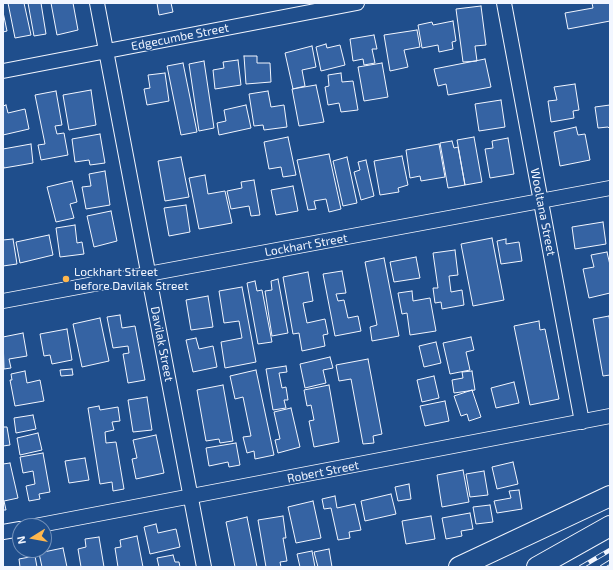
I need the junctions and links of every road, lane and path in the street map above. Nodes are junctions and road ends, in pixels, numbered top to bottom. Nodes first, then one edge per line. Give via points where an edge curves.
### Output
1 (97, 3) edge
2 (357, 3) edge
3 (504, 3) edge
4 (106, 52) junction
5 (3, 71) edge
6 (610, 188) edge
7 (541, 201) junction
8 (148, 274) junction
9 (3, 301) edge
10 (610, 416) edge
11 (582, 422) junction
12 (610, 496) edge
13 (191, 497) junction
14 (610, 499) edge
15 (52, 523) edge
16 (610, 526) edge
17 (204, 567) edge
18 (459, 567) edge
19 (486, 567) edge
20 (537, 567) edge

1 - 4 street, Davilak Street
2 - 4 street, Edgecumbe Street
3 - 7 street, Wooltana Street
4 - 5 street, Edgecumbe Street
4 - 8 street, Davilak Street
6 - 7 street, Lockhart Street
7 - 8 street, Lockhart Street
7 - 11 street, Wooltana Street
8 - 9 street, Lockhart Street
8 - 13 street, Davilak Street
10 - 11 street, Robert Street
11 - 13 street, Robert Street
12 - 18 highway
13 - 15 street, Robert Street
13 - 17 street, Davilak Street
14 - 19 highway
16 - 20 highway

